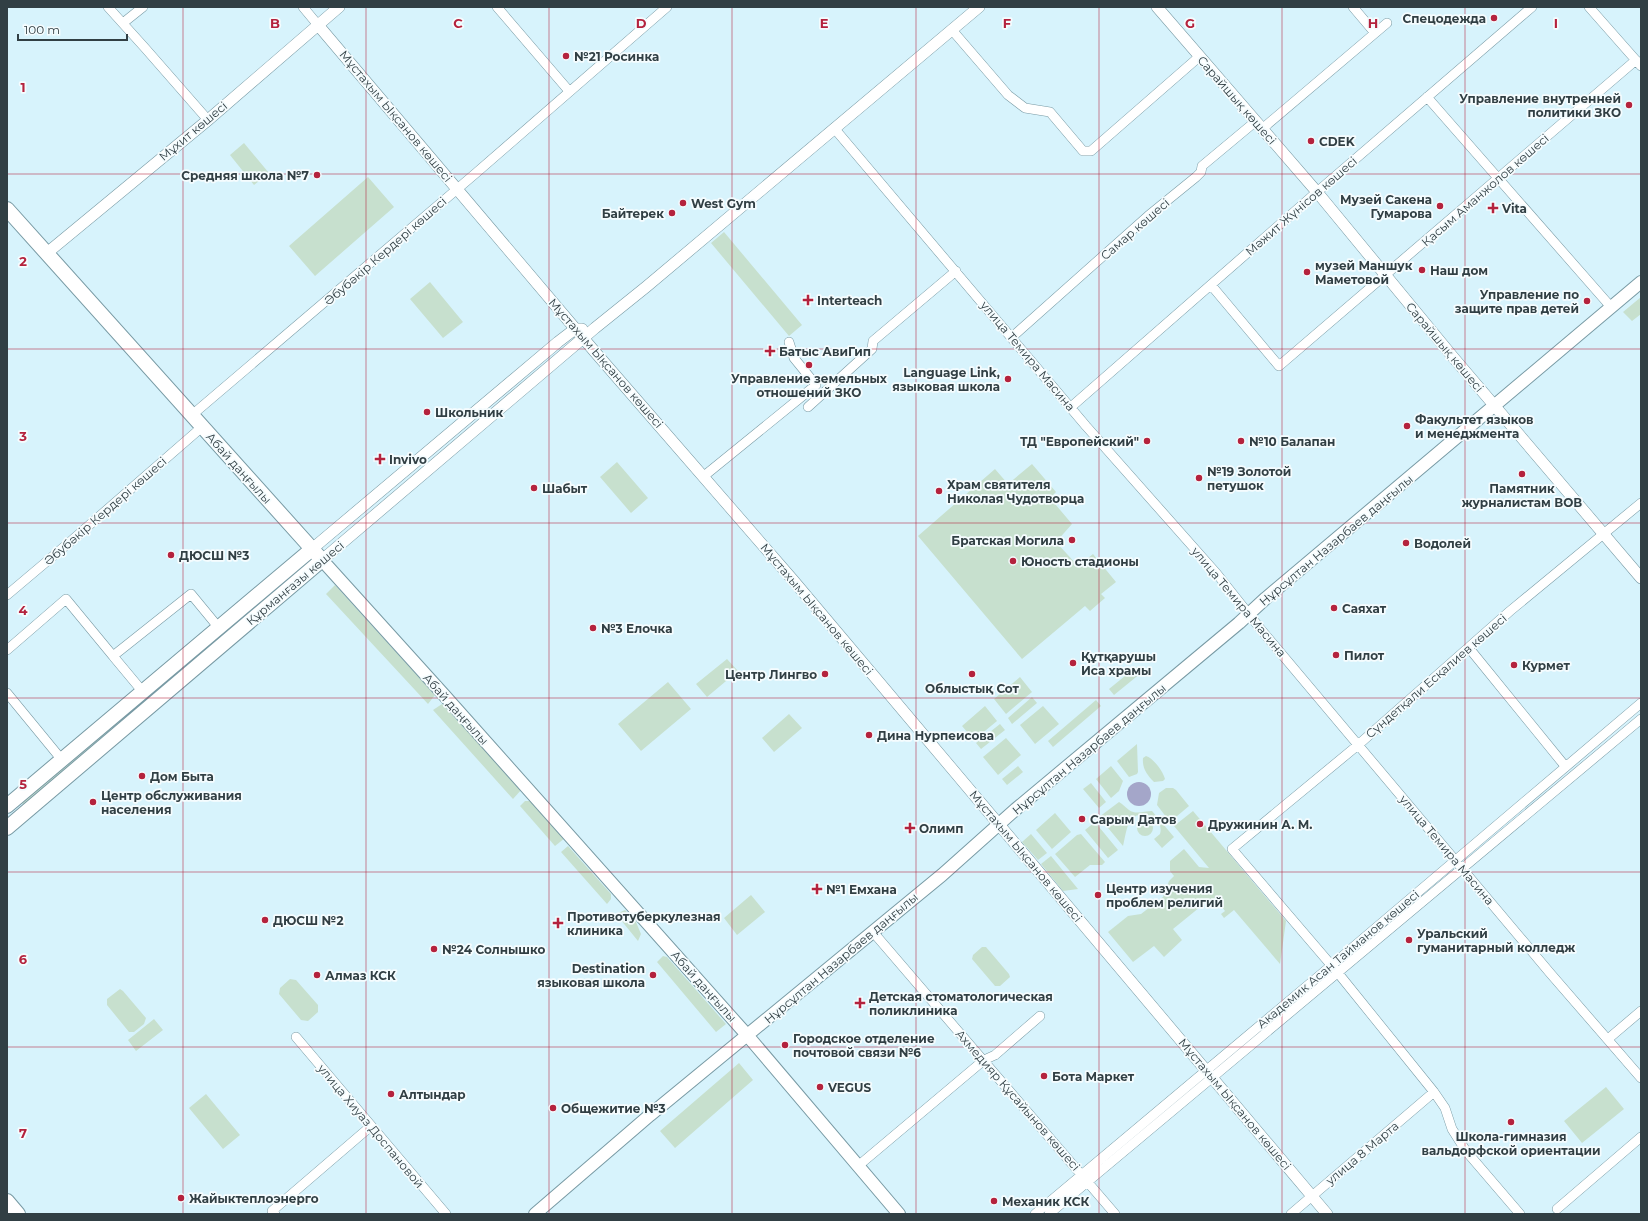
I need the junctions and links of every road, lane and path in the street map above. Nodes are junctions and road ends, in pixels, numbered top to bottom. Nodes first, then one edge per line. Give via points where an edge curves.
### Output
1 (108, 7) edge
2 (143, 7) edge
3 (303, 7) edge
4 (339, 7) edge
5 (497, 7) edge
6 (667, 7) edge
7 (979, 7) edge
8 (1157, 7) edge
9 (1353, 7) edge
10 (1532, 7) edge
11 (1589, 7) edge
12 (123, 23) junction
13 (1387, 23) dead end
14 (318, 25) junction
15 (952, 30) junction
16 (1375, 33) junction
17 (1200, 56) junction
18 (1638, 63) edge
19 (569, 91) junction
20 (1427, 97) junction
21 (208, 120) junction
22 (1259, 125) junction
23 (834, 128) junction
24 (1499, 178) junction
25 (457, 189) junction
26 (1317, 192) junction
27 (7, 209) edge
28 (46, 253) junction
29 (956, 271) junction
30 (1385, 275) junction
31 (1641, 282) edge
32 (1211, 285) junction
33 (1611, 307) junction
34 (594, 328) junction
35 (575, 329) junction
36 (1012, 337) junction
37 (584, 338) junction
38 (789, 342) dead end
39 (1494, 406) junction
40 (808, 407) dead end
41 (1071, 407) junction
42 (192, 416) junction
43 (202, 427) junction
44 (704, 476) junction
45 (1641, 503) edge
46 (1604, 535) junction
47 (312, 549) junction
48 (322, 560) junction
49 (1641, 578) edge
50 (7, 595) edge
51 (1249, 614) junction
52 (219, 628) junction
53 (1469, 648) junction
54 (7, 650) edge
55 (113, 656) junction
56 (143, 692) junction
57 (7, 693) edge
58 (1641, 703) edge
59 (153, 704) junction
60 (1641, 719) edge
61 (1358, 745) junction
62 (62, 760) junction
63 (1565, 766) junction
64 (10, 803) edge
65 (24, 813) junction
66 (998, 824) junction
67 (7, 828) edge
68 (1456, 859) junction
69 (1463, 868) junction
70 (873, 932) junction
71 (1335, 969) junction
72 (1641, 1011) edge
73 (1040, 1016) dead end
74 (748, 1035) junction
75 (296, 1037) dead end
76 (1608, 1039) junction
77 (984, 1060) junction
78 (1209, 1074) junction
79 (1641, 1078) edge
80 (1434, 1092) junction
81 (371, 1126) junction
82 (1641, 1137) edge
83 (858, 1166) junction
84 (1085, 1178) junction
85 (1312, 1196) junction
86 (7, 1201) edge
87 (1557, 1209) dead end
88 (18, 1214) edge
89 (275, 1214) edge
90 (446, 1214) edge
91 (535, 1214) edge
92 (899, 1214) edge
93 (1035, 1214) edge
94 (1049, 1214) edge
95 (1116, 1214) edge
96 (1290, 1214) edge
97 (1328, 1214) edge
98 (1520, 1214) edge

1 - 12 street
2 - 12 street
3 - 14 street, Мұстахым Ықсанов көшесі
4 - 14 street, Мұхит көшесі
5 - 19 street
6 - 19 street, Әбубәкір Кердері көшесі
7 - 15 street, Құрманғазы көшесі
8 - 17 street, Сарайшық көшесі
9 - 16 street
10 - 20 street, Мәжит Жүнісов көшесі
11 - 18 street
12 - 21 street
13 - 16 street, Самар көшесі
14 - 21 street, Мұхит көшесі
14 - 25 street, Мұстахым Ықсанов көшесі
15 - 17 street via 1008,94 1025,108 1050,112 1083,151 1091,150
15 - 23 street, Құрманғазы көшесі
16 - 22 street, Самар көшесі
17 - 22 street, Сарайшық көшесі
18 - 24 street, Қасым Аманжолов көшесі
19 - 25 street, Әбубәкір Кердері көшесі
20 - 24 street
20 - 26 street, Мәжит Жүнісов көшесі
21 - 28 street, Мұхит көшесі
22 - 26 street, Сарайшық көшесі
22 - 36 street, Самар көшесі via 1202,166 1202,172 1148,216
23 - 29 street, улица Темира Масина
23 - 34 street, Құрманғазы көшесі
24 - 30 street, Қасым Аманжолов көшесі
24 - 33 street
25 - 35 street, Мұстахым Ықсанов көшесі
25 - 42 street, Әбубәкір Кердері көшесі
26 - 30 street, Сарайшық көшесі
26 - 32 street, Мәжит Жүнісов көшесі
27 - 28 main road, Абай даңғылы
28 - 42 main road, Абай даңғылы
29 - 36 street, улица Темира Масина
29 - 40 street via 872,341 872,349
30 - 32 street, Қасым Аманжолов көшесі via 1279,366
30 - 39 street, Сарайшық көшесі
31 - 33 main road, Нұрсұлтан Назарбаев даңғылы
32 - 41 street, Мәжит Жүнісов көшесі
33 - 39 main road, Нұрсұлтан Назарбаев даңғылы
34 - 35 street
34 - 37 street, Құрманғазы көшесі
35 - 37 street, Мұстахым Ықсанов көшесі
35 - 47 street
36 - 41 street, улица Темира Масина
37 - 44 street, Мұстахым Ықсанов көшесі
37 - 48 street, Құрманғазы көшесі
38 - 44 street via 794,358 816,385
39 - 46 street, Сарайшық көшесі
39 - 51 main road, Нұрсұлтан Назарбаев даңғылы
41 - 51 street, улица Темира Масина
42 - 43 main road, Абай даңғылы
43 - 47 main road, Абай даңғылы
43 - 50 street, Әбубәкір Кердері көшесі
44 - 66 street, Мұстахым Ықсанов көшесі
45 - 46 street, Сүндетқали Есқалиев көшесі
46 - 49 street, Сарайшық көшесі
46 - 53 street, Сүндетқали Есқалиев көшесі via 1510,611
47 - 48 main road, Абай даңғылы
47 - 52 main road, Құрманғазы көшесі
48 - 59 main road, Құрманғазы көшесі
48 - 74 main road, Абай даңғылы
51 - 61 street, улица Темира Масина
51 - 66 main road, Нұрсұлтан Назарбаев даңғылы
52 - 55 street via 191,594
52 - 56 main road, Құрманғазы көшесі
53 - 61 street, Сүндетқали Есқалиев көшесі
53 - 63 street
54 - 55 street via 66,599
55 - 56 street
56 - 59 main road
56 - 62 main road, Құрманғазы көшесі
57 - 62 street
58 - 63 street, Академик Асан Тайманов көшесі
59 - 65 main road, Құрманғазы көшесі
60 - 69 street, Академик Асан Тайманов көшесі
61 - 68 street, улица Темира Масина
61 - 71 street, Сүндетқали Есқалиев көшесі via 1232,849
62 - 64 main road, Құрманғазы көшесі
63 - 68 street, Академик Асан Тайманов көшесі
64 - 65 main road
65 - 67 main road, Құрманғазы көшесі
66 - 70 main road, Нұрсұлтан Назарбаев даңғылы
66 - 78 street, Мұстахым Ықсанов көшесі
68 - 69 street, улица Темира Масина
68 - 71 street, Академик Асан Тайманов көшесі
69 - 71 street, Академик Асан Тайманов көшесі via 1430,897
69 - 76 street, улица Темира Масина
70 - 74 main road, Нұрсұлтан Назарбаев даңғылы
70 - 77 street, Ахмедияр Құсайынов көшесі
71 - 78 street, Академик Асан Тайманов көшесі
71 - 80 street
72 - 76 street
73 - 77 street via 994,1055
74 - 83 main road, Абай даңғылы
74 - 91 main road, Нұрсұлтан Назарбаев даңғылы
75 - 81 street, улица Хиуаз Доспановой
76 - 79 street, улица Темира Масина
77 - 83 street
77 - 84 street, Ахмедияр Құсайынов көшесі
78 - 84 street, Академик Асан Тайманов көшесі
78 - 85 street, Мұстахым Ықсанов көшесі
80 - 85 street, улица 8 Марта
80 - 98 street via 1445,1108 1452,1129 1466,1151
81 - 89 street via 272,1211
81 - 90 street, улица Хиуаз Доспановой
82 - 87 street
83 - 92 main road, Абай даңғылы
84 - 93 street, Академик Асан Тайманов көшесі
84 - 94 street, Академик Асан Тайманов көшесі
84 - 95 street, Ахмедияр Құсайынов көшесі
85 - 96 street, улица 8 Марта
85 - 97 street, Мұстахым Ықсанов көшесі
86 - 88 main road

